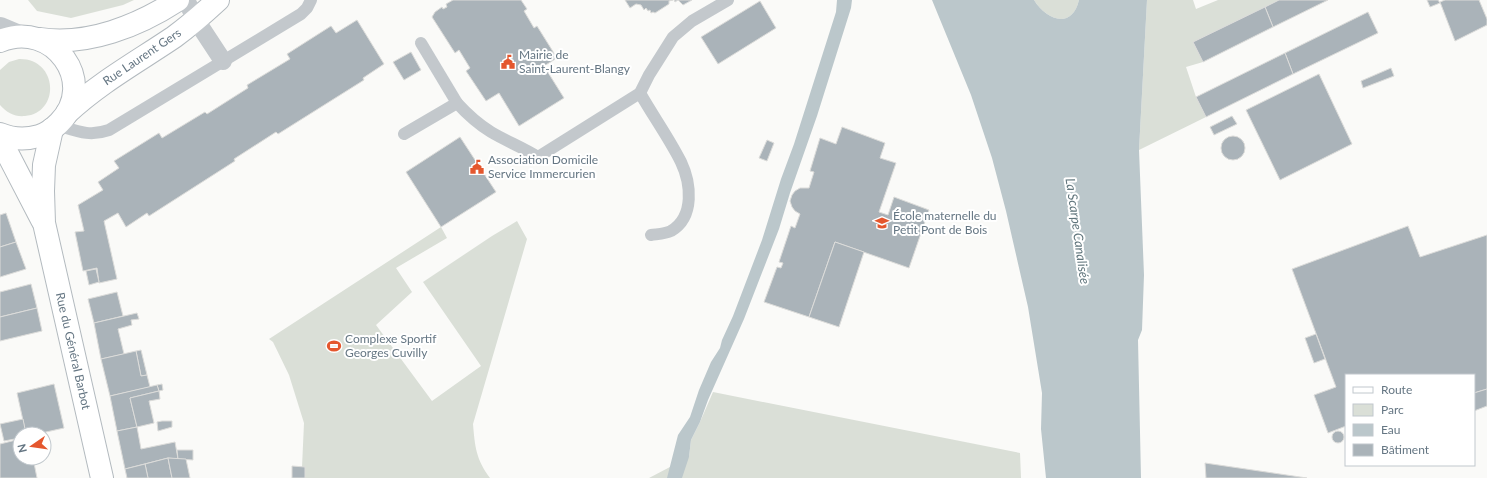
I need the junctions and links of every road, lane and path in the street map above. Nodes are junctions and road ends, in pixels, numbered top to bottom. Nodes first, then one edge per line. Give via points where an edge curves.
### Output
1 (178, 0) edge
2 (186, 0) edge
3 (218, 0) edge
4 (310, 0) edge
5 (728, 0) edge
6 (196, 20) junction
7 (15, 36) edge
8 (421, 43) dead end
9 (223, 61) junction
10 (640, 93) junction
11 (457, 103) junction
12 (59, 123) junction
13 (0, 134) edge
14 (404, 134) dead end
15 (0, 139) edge
16 (44, 223) junction
17 (651, 235) dead end
18 (102, 478) edge

1 - 7 main road via 155,14 111,32 72,40 52,41
2 - 6 street
3 - 6 main road, Rue Laurent Gers
4 - 9 lane via 301,14
5 - 10 lane via 692,21 674,37
6 - 9 street
6 - 12 main road, Rue Laurent Gers via 96,88
7 - 12 main road, Rue du Général Barbot via 56,49 65,59 74,90 71,102
8 - 11 lane
9 - 12 lane via 109,130 92,134 82,133
10 - 11 lane via 538,157 482,126
10 - 17 lane via 681,162 689,198 688,209 679,225 663,234
11 - 14 lane
12 - 13 main road, Rue Laurent Gers via 41,135 28,138
12 - 16 main road, Rue du Général Barbot via 44,165
15 - 16 main road, Rue du Général Barbot
16 - 18 main road, Rue du Général Barbot

